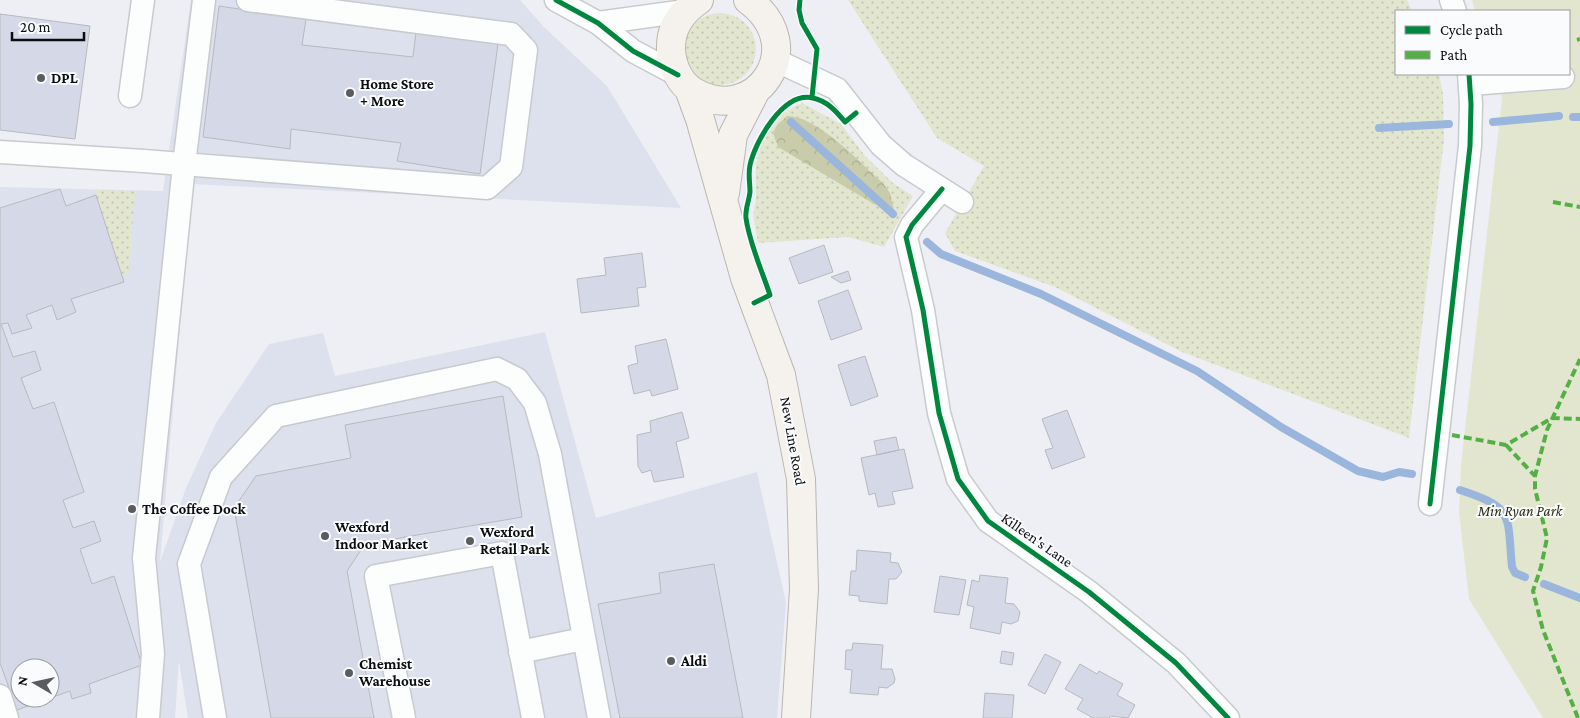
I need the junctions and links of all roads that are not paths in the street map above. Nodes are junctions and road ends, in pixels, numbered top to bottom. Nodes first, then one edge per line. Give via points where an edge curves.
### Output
1 (143, 0) edge
2 (204, 0) edge
3 (248, 0) edge
4 (556, 0) edge
5 (748, 0) edge
6 (782, 0) edge
7 (692, 5) edge
8 (598, 24) junction
9 (776, 51) junction
10 (1563, 77) dead end
11 (1470, 79) edge
12 (683, 82) junction
13 (756, 90) junction
14 (130, 96) dead end
15 (0, 152) edge
16 (184, 165) junction
17 (942, 189) junction
18 (962, 202) dead end
19 (723, 204) junction
20 (1430, 504) dead end
21 (583, 639) junction
22 (520, 652) junction
23 (0, 696) edge
24 (7, 718) edge
25 (148, 718) edge
26 (215, 718) edge
27 (404, 718) edge
28 (533, 718) edge
29 (599, 718) edge
30 (796, 718) edge
31 (1228, 718) edge

1 - 14 street
2 - 16 street
3 - 16 street via 511,34 526,50 511,167 487,188
4 - 8 street
5 - 9 main road via 772,24
6 - 9 main road
7 - 8 street
7 - 12 main road, New Line Road via 675,25 670,41 671,59
8 - 12 street via 633,51
9 - 13 main road, New Line Road via 768,76
9 - 17 street via 837,89 881,145 904,165
10 - 11 street
11 - 20 street via 1470,146
12 - 13 main road via 704,98 722,101 740,98
12 - 19 main road, New Line Road via 700,119
13 - 19 main road, New Line Road via 733,135
15 - 16 street
16 - 25 street via 144,558 153,654
17 - 18 street
17 - 31 street, Killeen's Lane via 912,225 906,238 923,310 939,412 958,479 988,521 1089,592 1169,657
19 - 30 main road, New Line Road via 745,278 781,374 801,479 804,589
21 - 22 street
21 - 26 street via 550,454 536,403 517,379 497,369 276,416 221,477 189,564
21 - 29 street
22 - 27 street via 502,552 376,576
22 - 28 street
23 - 24 street

